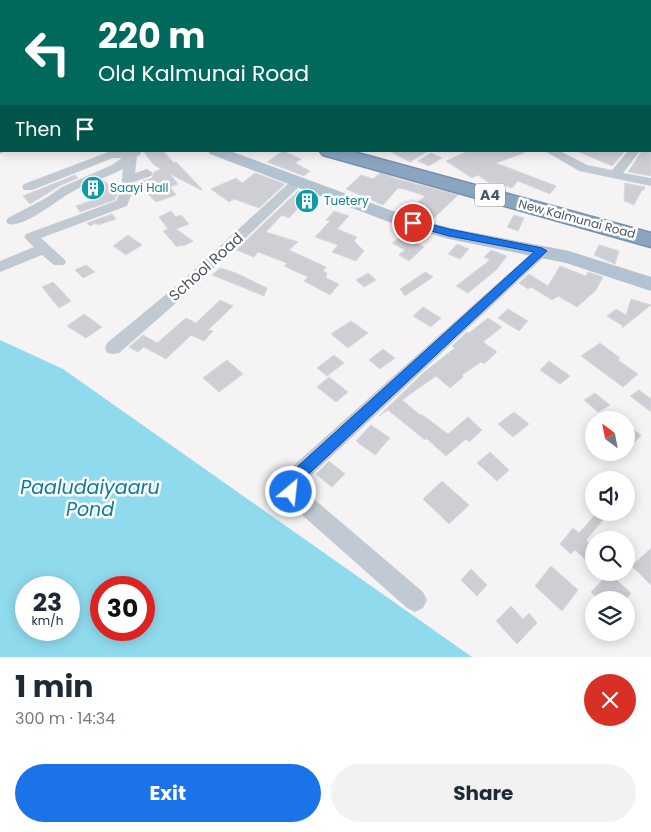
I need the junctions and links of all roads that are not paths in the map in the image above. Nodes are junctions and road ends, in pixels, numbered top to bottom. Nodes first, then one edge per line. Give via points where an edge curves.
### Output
1 (218, 152) edge
2 (333, 152) edge
3 (352, 152) edge
4 (553, 152) edge
5 (633, 152) edge
6 (110, 153) edge
7 (136, 153) edge
8 (147, 173) dead end
9 (616, 173) junction
10 (128, 180) junction
11 (651, 182) edge
12 (296, 183) junction
13 (28, 187) dead end
14 (13, 221) dead end
15 (651, 233) edge
16 (651, 240) edge
17 (45, 248) junction
18 (542, 251) junction
19 (58, 262) dead end
20 (0, 267) edge
21 (651, 284) edge
22 (113, 348) dead end
23 (415, 600) dead end

1 - 12 main road
2 - 16 highway, New Kalmunai Road / A4
3 - 15 highway, New Kalmunai Road / A4
4 - 9 street via 583,168
5 - 9 street
6 - 7 street
6 - 13 street
7 - 10 street
7 - 14 street via 116,168 66,190
8 - 10 street
9 - 11 street
10 - 17 street via 122,203 31,237
12 - 18 main road via 395,218
12 - 22 street, School Road via 186,286
17 - 19 street
17 - 20 street
18 - 21 main road
18 - 23 street via 291,481 291,492

